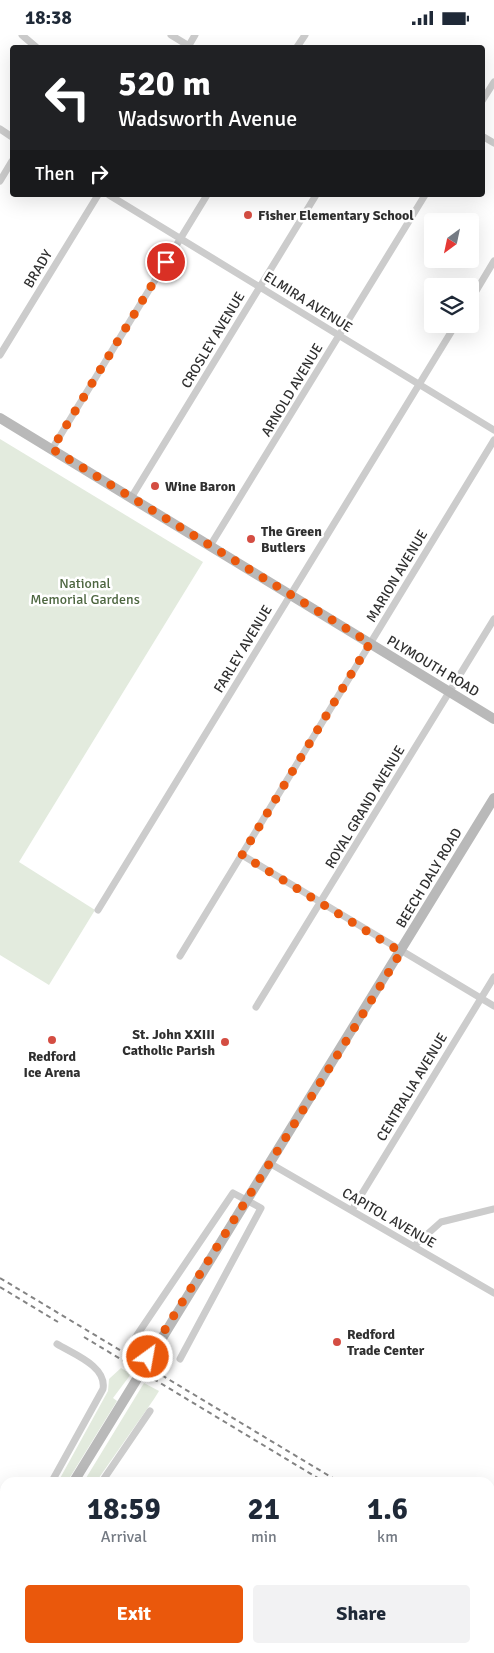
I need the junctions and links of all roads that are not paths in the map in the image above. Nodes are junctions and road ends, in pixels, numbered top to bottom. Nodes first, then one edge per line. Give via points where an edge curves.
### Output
1 (22, 35) edge
2 (171, 35) edge
3 (34, 45) edge
4 (185, 45) edge
5 (494, 82) edge
6 (485, 96) edge
7 (10, 164) edge
8 (0, 181) edge
9 (97, 197) edge
10 (112, 197) edge
11 (206, 197) edge
12 (315, 197) edge
13 (424, 197) edge
14 (180, 239) junction
15 (494, 261) edge
16 (479, 286) edge
17 (260, 287) junction
18 (451, 333) edge
19 (339, 336) junction
20 (0, 355) edge
21 (420, 384) junction
22 (0, 418) edge
23 (494, 430) edge
24 (494, 441) edge
25 (52, 449) junction
26 (131, 498) junction
27 (210, 546) junction
28 (291, 595) junction
29 (494, 619) edge
30 (370, 643) junction
31 (450, 692) junction
32 (494, 719) edge
33 (494, 798) edge
34 (242, 855) junction
35 (320, 904) junction
36 (98, 911) dead end
37 (401, 952) junction
38 (180, 956) dead end
39 (494, 977) edge
40 (481, 999) junction
41 (494, 1006) edge
42 (256, 1007) dead end
43 (271, 1164) junction
44 (246, 1199) junction
45 (494, 1209) edge
46 (352, 1210) junction
47 (414, 1246) junction
48 (494, 1293) edge
49 (135, 1338) dead end
50 (57, 1344) dead end
51 (180, 1359) dead end
52 (150, 1411) dead end
53 (54, 1477) edge
54 (77, 1477) edge
55 (105, 1477) edge

1 - 3 street
2 - 4 street
5 - 6 street
7 - 8 street
9 - 20 street, BRADY
10 - 14 street, ELMIRA AVENUE
11 - 14 street
12 - 17 street, CROSLEY AVENUE
13 - 19 street, ARNOLD AVENUE
14 - 17 street, ELMIRA AVENUE
14 - 25 street
15 - 16 street
17 - 19 street, ELMIRA AVENUE
17 - 26 street, CROSLEY AVENUE
18 - 21 street, FARLEY AVENUE
19 - 21 street, ELMIRA AVENUE
19 - 27 street, ARNOLD AVENUE
21 - 23 street, ELMIRA AVENUE
21 - 28 street, FARLEY AVENUE
22 - 25 main road, PLYMOUTH ROAD
24 - 30 street, MARION AVENUE
25 - 26 main road, PLYMOUTH ROAD
26 - 27 main road, PLYMOUTH ROAD
27 - 28 main road, PLYMOUTH ROAD
28 - 30 main road, PLYMOUTH ROAD
28 - 36 street, FARLEY AVENUE
29 - 31 street, ROYAL GRAND AVENUE
30 - 31 main road, PLYMOUTH ROAD
30 - 34 street, MARION AVENUE
31 - 32 main road, PLYMOUTH ROAD
31 - 35 street, ROYAL GRAND AVENUE
33 - 37 main road, BEECH DALY ROAD
34 - 35 street
34 - 38 street, MARION AVENUE
35 - 37 street
35 - 42 street, ROYAL GRAND AVENUE
37 - 40 street
37 - 43 main road, BEECH DALY ROAD
39 - 40 street, CENTRALIA AVENUE
40 - 41 street
40 - 46 street, CENTRALIA AVENUE
43 - 44 main road, BEECH DALY ROAD
43 - 46 street, CAPITOL AVENUE
44 - 49 street via 232,1193
44 - 51 street via 261,1208
44 - 54 main road, BEECH DALY ROAD
45 - 47 street via 441,1222
46 - 47 street, CAPITOL AVENUE
47 - 48 street, CAPITOL AVENUE
50 - 53 street via 93,1365 104,1383
52 - 55 street

